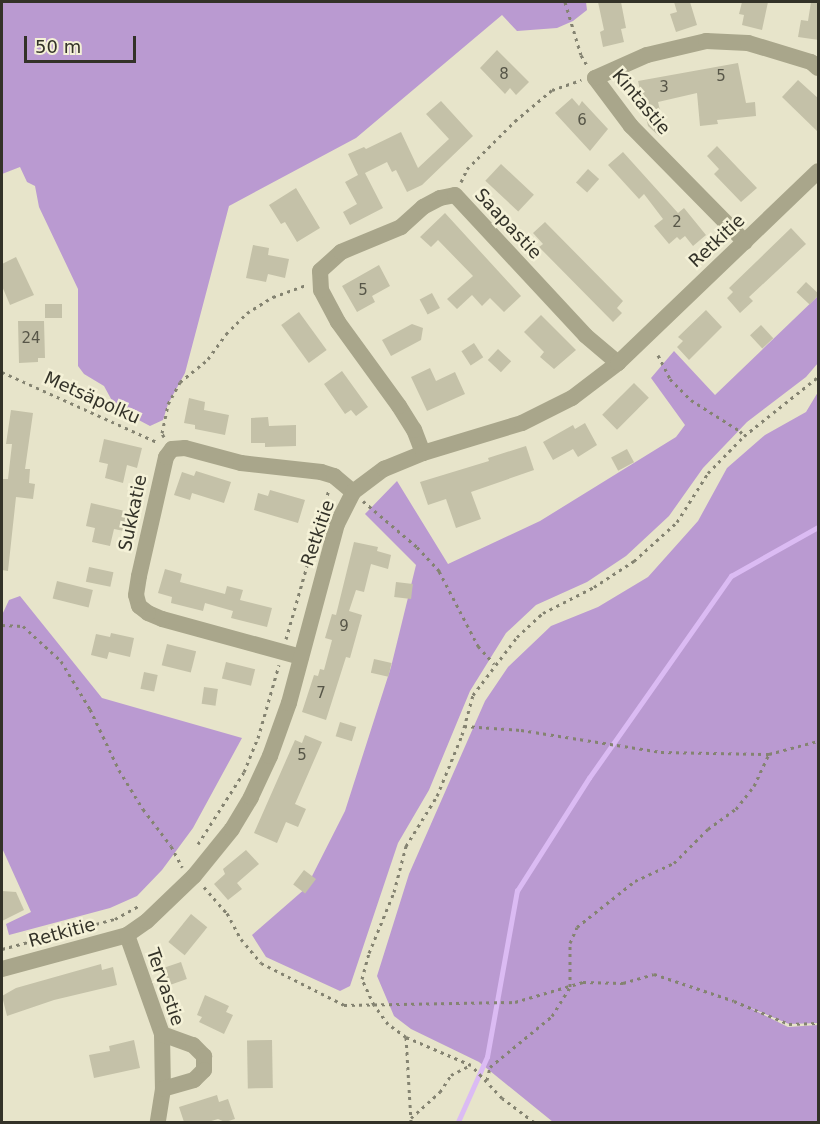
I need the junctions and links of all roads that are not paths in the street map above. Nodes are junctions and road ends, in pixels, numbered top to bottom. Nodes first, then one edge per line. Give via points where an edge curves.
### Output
1 (819, 68) edge
2 (819, 171) edge
3 (745, 242) junction
4 (618, 363) junction
5 (423, 453) junction
6 (353, 492) junction
7 (301, 657) junction
8 (127, 935) junction
9 (2, 969) edge
10 (162, 1034) junction
11 (163, 1089) junction
12 (158, 1122) edge

1 - 3 street, Kintastie via 811,62 748,43 706,41 647,56 595,78 631,126
2 - 3 street, Retkitie
3 - 4 street, Retkitie
4 - 5 street, Retkitie via 572,398 543,414
4 - 5 street, Saapastie via 586,336 454,195 440,198 401,227 341,252 320,271 321,290 338,322 399,406
5 - 6 street, Retkitie via 384,469
6 - 7 street, Retkitie via 338,524
6 - 7 street, Sukkatie via 334,477 310,470 241,463 185,448 172,449 160,476 136,595 139,606 162,619
7 - 8 street, Retkitie via 285,714 251,797 232,829 195,876
8 - 9 street, Retkitie
8 - 10 street, Tervastie
10 - 11 street, Tervastie
10 - 11 street via 194,1045 204,1056 204,1070 194,1080
11 - 12 street, Tervastie

